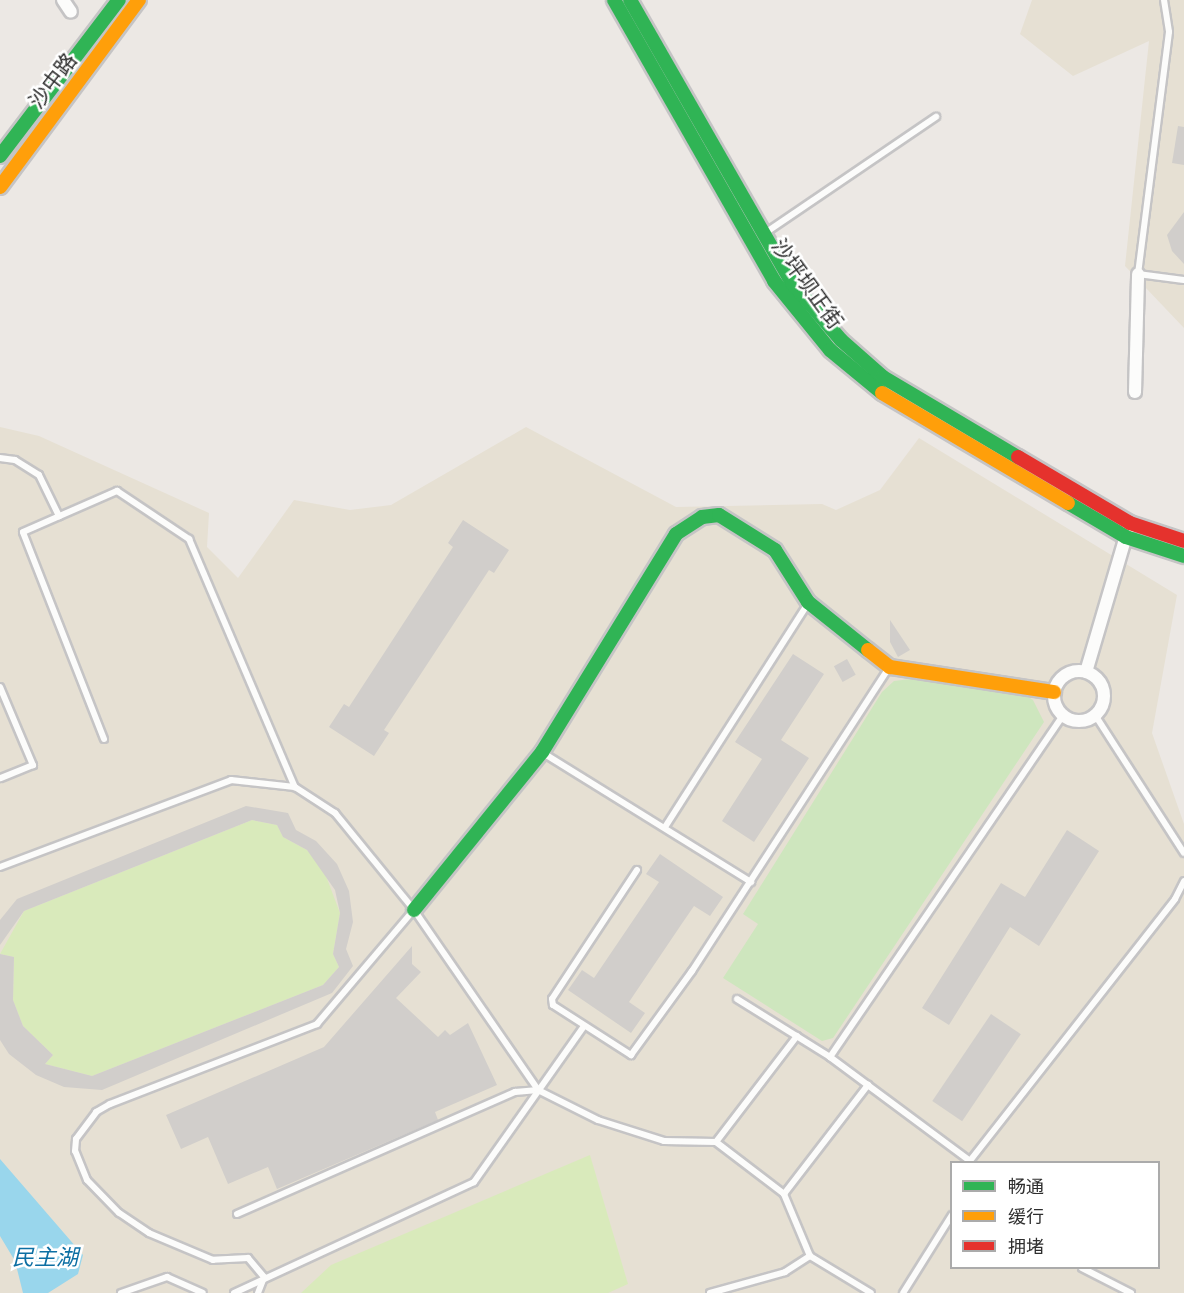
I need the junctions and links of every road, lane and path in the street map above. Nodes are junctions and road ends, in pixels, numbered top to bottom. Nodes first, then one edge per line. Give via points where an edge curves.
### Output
1 (63, 0) edge
2 (119, 0) edge
3 (139, 0) edge
4 (614, 0) edge
5 (630, 0) edge
6 (1164, 0) edge
7 (71, 12) dead end
8 (936, 117) dead end
9 (0, 156) edge
10 (0, 187) edge
11 (764, 234) junction
12 (1138, 274) junction
13 (1184, 280) edge
14 (1135, 392) dead end
15 (0, 458) edge
16 (59, 516) junction
17 (1130, 524) junction
18 (1126, 537) junction
19 (1184, 541) edge
20 (1184, 556) edge
21 (808, 602) junction
22 (890, 667) junction
23 (1086, 672) junction
24 (0, 687) edge
25 (1054, 692) junction
26 (1063, 715) junction
27 (1095, 715) junction
28 (104, 739) dead end
29 (542, 753) junction
30 (0, 778) edge
31 (295, 787) junction
32 (665, 827) junction
33 (1184, 853) edge
34 (0, 867) edge
35 (637, 870) dead end
36 (1184, 881) edge
37 (751, 882) junction
38 (414, 910) junction
39 (737, 999) dead end
40 (585, 1026) junction
41 (797, 1036) junction
42 (830, 1057) junction
43 (868, 1085) junction
44 (538, 1090) junction
45 (716, 1142) junction
46 (968, 1161) edge
47 (970, 1161) edge
48 (784, 1194) junction
49 (237, 1214) dead end
50 (950, 1217) edge
51 (810, 1256) junction
52 (1084, 1269) edge
53 (264, 1277) junction
54 (121, 1293) edge
55 (203, 1293) edge
56 (234, 1293) edge
57 (258, 1293) edge
58 (710, 1293) edge
59 (871, 1293) edge
60 (903, 1293) edge
61 (1131, 1293) edge

1 - 7 street
2 - 9 main road, 沙中路
3 - 10 main road, 沙中路
4 - 18 main road, 沙坪坝正街 via 774,281 830,350 875,389
5 - 11 main road, 沙坪坝正街
6 - 12 lane via 1168,32
8 - 11 lane
11 - 17 main road, 沙坪坝正街 via 817,315 883,377
12 - 13 lane
12 - 14 street
15 - 16 lane via 15,460 39,475
16 - 28 lane via 23,532
16 - 31 lane via 117,491 189,539
17 - 18 street
17 - 19 main road, 沙坪坝正街
18 - 20 main road, 沙坪坝正街
18 - 23 street
21 - 22 main road
21 - 29 main road via 775,550 719,515 688,523 676,534
21 - 32 lane
22 - 25 main road
22 - 37 lane
23 - 25 street via 1062,677
23 - 27 street via 1102,687 1103,702
24 - 30 lane via 33,765
25 - 26 street
26 - 27 street via 1079,721
26 - 42 lane
27 - 33 lane
29 - 32 lane
29 - 38 main road
31 - 34 lane via 231,780
31 - 38 lane via 335,813
32 - 37 lane
35 - 40 lane via 552,999 553,1005
36 - 47 lane via 1175,899
37 - 40 lane via 637,1053 626,1053
38 - 44 lane
38 - 53 lane via 317,1024 110,1104 96,1112 76,1139 75,1151 87,1180 134,1225 213,1260 248,1258
39 - 41 lane
40 - 44 lane
41 - 42 lane
41 - 45 lane
42 - 43 lane
43 - 46 lane
43 - 48 lane
44 - 45 lane via 598,1120 664,1141
44 - 49 lane via 515,1092
44 - 53 lane via 474,1182
45 - 48 lane
48 - 51 lane
50 - 60 lane
51 - 58 lane via 785,1272
51 - 59 lane
52 - 61 lane
53 - 56 lane
53 - 57 lane
54 - 55 lane via 166,1277

